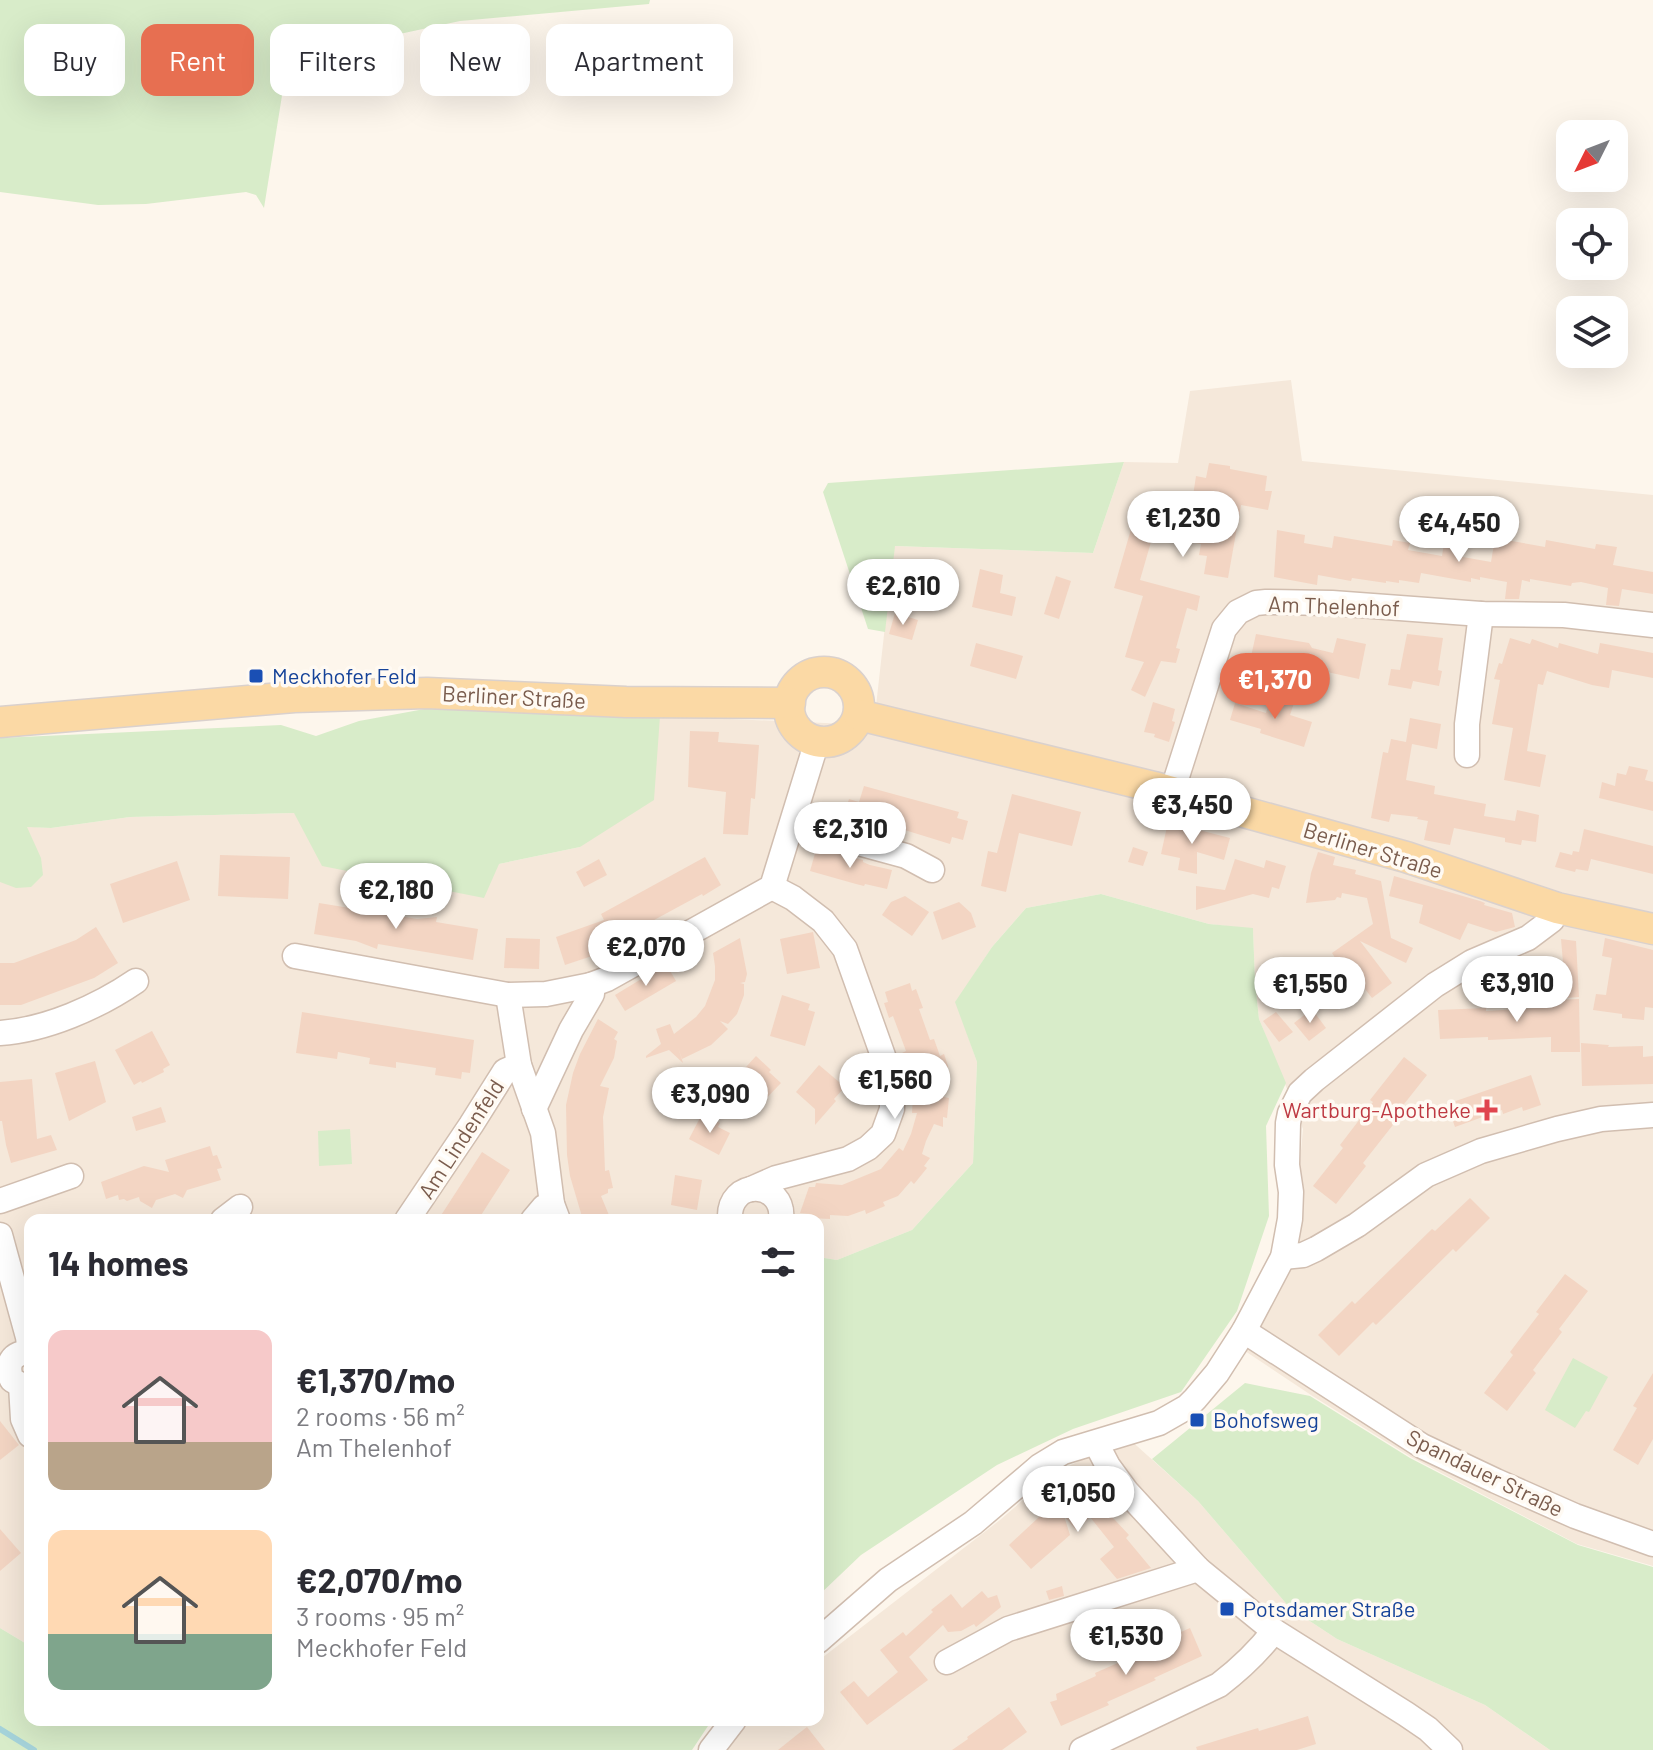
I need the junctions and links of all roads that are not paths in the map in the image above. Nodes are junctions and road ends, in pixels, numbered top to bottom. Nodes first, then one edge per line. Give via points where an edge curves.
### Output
1 (1481, 614) junction
2 (1653, 625) edge
3 (790, 703) junction
4 (859, 715) junction
5 (0, 722) edge
6 (817, 741) junction
7 (1467, 755) dead end
8 (1172, 792) junction
9 (792, 825) junction
10 (932, 870) dead end
11 (772, 887) junction
12 (1557, 908) junction
13 (1653, 929) edge
14 (295, 956) dead end
15 (136, 981) dead end
16 (591, 985) junction
17 (508, 995) junction
18 (0, 1033) edge
19 (519, 1065) junction
20 (534, 1109) junction
21 (1653, 1115) edge
22 (71, 1176) dead end
23 (751, 1189) junction
24 (0, 1201) edge
25 (555, 1212) edge
26 (411, 1214) edge
27 (538, 1214) edge
28 (731, 1214) edge
29 (781, 1214) edge
30 (1290, 1219) junction
31 (0, 1235) edge
32 (1333, 1239) junction
33 (1283, 1257) junction
34 (3, 1264) edge
35 (24, 1325) edge
36 (1244, 1331) junction
37 (24, 1354) edge
38 (16, 1385) edge
39 (24, 1421) edge
40 (1096, 1443) junction
41 (1653, 1544) edge
42 (1198, 1569) junction
43 (1274, 1631) junction
44 (824, 1636) edge
45 (947, 1662) dead end
46 (729, 1726) edge
47 (711, 1750) edge
48 (1082, 1750) edge
49 (1450, 1750) edge

1 - 2 street, Am Thelenhof via 1564,615
1 - 7 street
1 - 8 street, Am Thelenhof via 1332,603 1248,606 1224,629
3 - 4 main road via 800,681 834,673 853,688
3 - 5 main road, Berliner Straße via 427,693 294,697
3 - 6 main road via 793,723
4 - 6 main road via 840,739
4 - 8 main road, Berliner Straße
6 - 9 street
8 - 12 main road, Berliner Straße via 1406,857
9 - 10 street via 906,856
9 - 11 street
11 - 16 street
11 - 23 street via 823,921 845,949 892,1081 892,1109 883,1134 868,1148
12 - 13 main road, Berliner Straße
12 - 30 street via 1552,920 1528,938 1435,985 1300,1093 1287,1134
14 - 17 street
15 - 18 street via 83,1010 29,1030
16 - 17 street
16 - 20 street, Am Lindenfeld via 592,994
17 - 19 street, Am Lindenfeld
19 - 20 street, Am Lindenfeld
19 - 26 street, Am Lindenfeld via 505,1071
20 - 25 street, Am Lindenfeld via 543,1133
21 - 32 street via 1586,1122 1481,1151 1426,1175
22 - 24 street
23 - 28 street via 732,1204
23 - 29 street via 775,1197
25 - 27 street, Am Lindenfeld via 544,1207
30 - 32 street
30 - 33 street
31 - 34 street
32 - 33 street via 1303,1255
33 - 36 street
34 - 35 street
36 - 40 street via 1187,1407 1159,1423
36 - 41 street, Spandauer Straße via 1422,1446 1575,1516
37 - 38 street via 10,1361
38 - 39 street
40 - 42 street via 1127,1492
40 - 44 street via 1063,1452 1040,1466 973,1523 888,1580
42 - 43 street
42 - 45 street via 1008,1629
43 - 48 street via 1219,1685
43 - 49 street via 1406,1714
46 - 47 street

